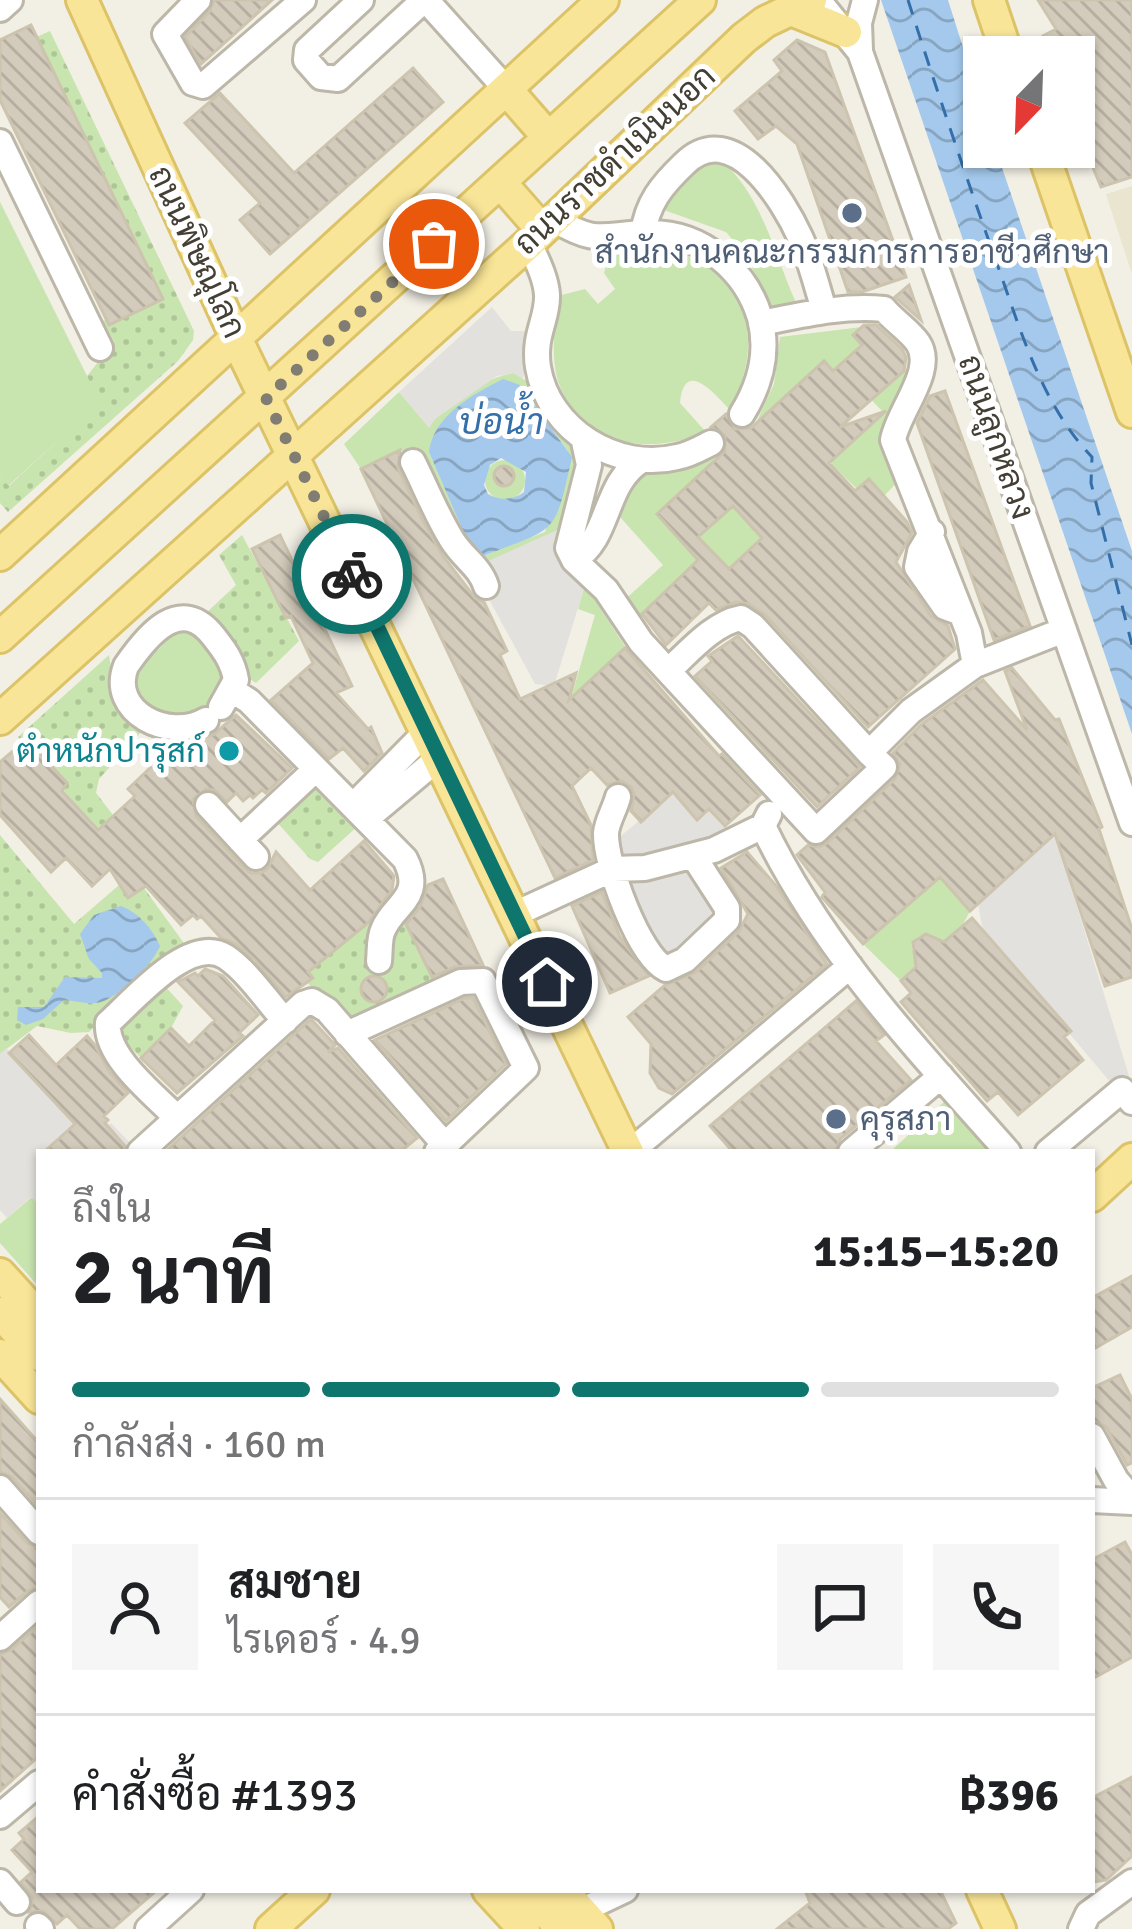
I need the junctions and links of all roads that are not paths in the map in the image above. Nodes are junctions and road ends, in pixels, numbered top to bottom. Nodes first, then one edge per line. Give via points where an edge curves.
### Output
1 (10, 0) edge
2 (82, 0) edge
3 (198, 0) edge
4 (303, 0) edge
5 (361, 0) edge
6 (425, 0) edge
7 (604, 0) edge
8 (700, 0) edge
9 (865, 0) edge
10 (806, 3) edge
11 (992, 5) edge
12 (0, 9) edge
13 (1002, 36) edge
14 (853, 42) junction
15 (507, 90) junction
16 (548, 137) junction
17 (0, 142) edge
18 (1048, 168) edge
19 (500, 182) junction
20 (542, 231) junction
21 (643, 234) junction
22 (824, 310) junction
23 (761, 323) junction
24 (236, 338) junction
25 (100, 348) dead end
26 (266, 398) junction
27 (1132, 412) edge
28 (742, 415) dead end
29 (583, 437) junction
30 (711, 443) dead end
31 (294, 454) junction
32 (642, 460) junction
33 (413, 462) dead end
34 (5, 540) edge
35 (574, 560) junction
36 (486, 586) dead end
37 (118, 610) junction
38 (1064, 630) junction
39 (0, 638) edge
40 (145, 642) junction
41 (974, 665) junction
42 (668, 671) junction
43 (220, 706) junction
44 (3, 710) edge
45 (434, 744) junction
46 (869, 752) junction
47 (316, 769) junction
48 (778, 790) junction
49 (617, 797) dead end
50 (208, 805) dead end
51 (360, 813) junction
52 (1132, 823) edge
53 (763, 826) junction
54 (694, 857) junction
55 (613, 868) junction
56 (515, 914) junction
57 (379, 961) dead end
58 (850, 966) junction
59 (285, 1021) junction
60 (347, 1034) junction
61 (941, 1076) junction
62 (1132, 1102) edge
63 (177, 1118) junction
64 (441, 1148) edge
65 (143, 1149) edge
66 (628, 1149) edge
67 (633, 1149) edge
68 (855, 1149) edge
69 (1006, 1149) edge
70 (1052, 1149) edge
71 (1132, 1159) edge
72 (1095, 1193) edge
73 (0, 1274) edge
74 (0, 1313) edge
75 (36, 1314) edge
76 (36, 1352) edge
77 (0, 1355) edge
78 (36, 1395) edge
79 (1095, 1442) edge
80 (0, 1488) edge
81 (1095, 1500) edge
82 (1132, 1500) edge
83 (36, 1529) edge
84 (36, 1605) edge
85 (4, 1627) edge
86 (36, 1786) edge
87 (0, 1816) edge
88 (0, 1882) edge
89 (188, 1893) edge
90 (311, 1893) edge
91 (491, 1893) edge
92 (530, 1893) edge
93 (620, 1893) edge
94 (983, 1893) edge
95 (1128, 1893) edge
96 (17, 1902) dead end
97 (568, 1918) edge
98 (148, 1929) edge
99 (271, 1929) edge
100 (524, 1929) edge
101 (1000, 1929) edge
102 (1081, 1929) edge

1 - 12 street
2 - 24 main road, ถนนพิษณุโลก
3 - 4 street via 166,34 193,83 203,86
5 - 6 street via 307,50 321,77 338,79
6 - 15 street
7 - 15 main road
8 - 16 main road, ถนนราชดำเนินนอก
9 - 14 street, ถนนลูกหลวง
10 - 14 main road
10 - 20 main road, ถนนราชดำเนินนอก via 744,38
11 - 13 main road
14 - 38 street, ถนนลูกหลวง
15 - 16 main road
15 - 24 main road
16 - 19 main road, ถนนราชดำเนินนอก
17 - 25 street
18 - 27 main road
19 - 20 main road
19 - 26 main road, ถนนราชดำเนินนอก
20 - 21 street via 608,239
20 - 29 street via 547,298 536,337 539,372 552,406
20 - 31 main road, ถนนราชดำเนินนอก
21 - 22 street via 651,200 688,160 707,148 729,149 759,172 801,239
21 - 23 street via 685,238 715,252 738,274
22 - 23 street
22 - 41 street via 884,309 922,352 893,440
23 - 28 street via 763,365
24 - 26 main road, ถนนพิษณุโลก
24 - 34 main road
26 - 31 main road, ถนนพิษณุโลก
26 - 39 main road, ถนนราชดำเนินนอก
29 - 32 street
29 - 35 street via 589,465 568,548
30 - 32 street
31 - 37 main road, ถนนราชดำเนินนอก
31 - 45 main road, ถนนพิษณุโลก
32 - 35 street via 626,470 590,548
33 - 36 street
35 - 42 street
37 - 40 street
37 - 44 main road, ถนนราชดำเนินนอก
38 - 41 street
38 - 52 street, ถนนลูกหลวง
40 - 43 street via 177,617 203,623 230,657 236,680
40 - 43 street via 122,675 139,713 182,730
41 - 46 street
42 - 46 street via 741,618
42 - 48 street
43 - 47 street via 249,701
45 - 51 street
45 - 56 main road, ถนนพิษณุโลก
46 - 48 street via 884,767 816,831
47 - 50 street via 248,848
47 - 51 street
48 - 53 street
49 - 55 street via 606,829
51 - 57 street via 412,873 401,910 383,928
53 - 54 street
53 - 58 street
54 - 55 street
54 - 55 street via 727,920 666,969 653,963
55 - 56 street
56 - 66 main road, ถนนพิษณุโลก
58 - 61 street
58 - 67 street
59 - 60 street via 312,1001
59 - 63 street
59 - 63 street via 224,956 208,952 184,956 108,1023 124,1061
60 - 64 street
60 - 64 street via 460,982 483,981 526,1068
61 - 68 street
61 - 69 street
62 - 70 street via 1122,1090
63 - 65 street
71 - 72 main road
73 - 75 main road
74 - 76 main road
77 - 78 main road
79 - 82 street
80 - 83 street
81 - 82 street
84 - 85 street
86 - 87 street
88 - 96 street
89 - 98 street
90 - 99 main road
91 - 100 main road
92 - 97 main road
93 - 97 street
94 - 101 main road
95 - 102 street via 1083,1919

